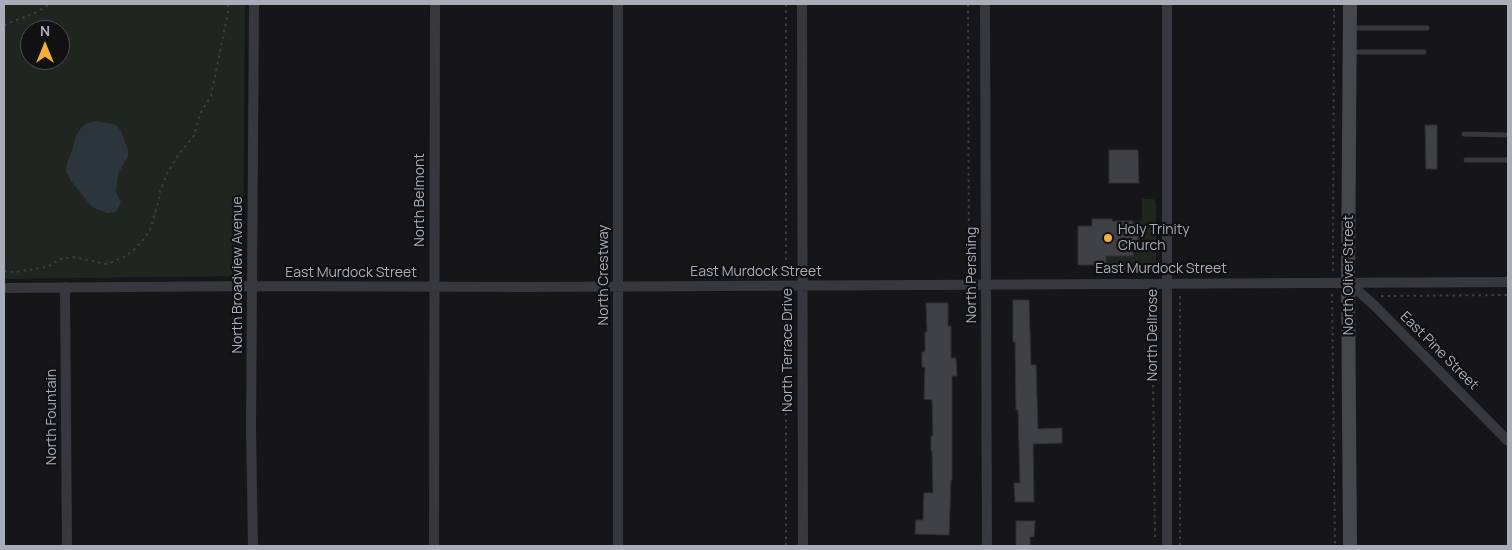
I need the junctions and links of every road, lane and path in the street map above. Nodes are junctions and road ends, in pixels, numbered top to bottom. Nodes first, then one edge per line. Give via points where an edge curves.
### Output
1 (50, 4) edge
2 (228, 4) edge
3 (254, 4) edge
4 (435, 4) edge
5 (618, 4) edge
6 (802, 4) edge
7 (968, 4) edge
8 (985, 4) edge
9 (1167, 4) edge
10 (1334, 4) edge
11 (1350, 4) edge
12 (4, 25) edge
13 (1350, 28) junction
14 (1426, 28) dead end
15 (1350, 52) junction
16 (1424, 52) dead end
17 (1464, 134) dead end
18 (1508, 135) edge
19 (1466, 160) dead end
20 (1508, 160) edge
21 (4, 271) edge
22 (969, 272) dead end
23 (1333, 282) junction
24 (1348, 282) junction
25 (1508, 282) edge
26 (1166, 283) junction
27 (986, 284) junction
28 (802, 285) junction
29 (253, 286) junction
30 (618, 286) junction
31 (65, 287) junction
32 (434, 287) junction
33 (4, 288) edge
34 (1365, 296) junction
35 (1508, 296) edge
36 (1508, 440) edge
37 (67, 546) edge
38 (253, 546) edge
39 (434, 546) edge
40 (618, 546) edge
41 (803, 546) edge
42 (987, 546) edge
43 (1167, 546) edge
44 (1336, 546) edge
45 (1350, 546) edge

1 - 12 path
2 - 21 path via 211,96 200,114 194,136 167,173 151,228 143,240 124,257 106,264 73,257 30,271
3 - 29 street, North Broadview Avenue
4 - 32 street, North Belmont
5 - 30 street, North Crestway
6 - 28 street, North Terrace Drive
7 - 22 path
8 - 27 street, North Pershing
9 - 26 street, North Dellrose
10 - 23 path
11 - 13 main road, North Oliver Street
13 - 14 lane
13 - 15 main road, North Oliver Street
15 - 16 lane
15 - 24 main road, North Oliver Street
17 - 18 lane
19 - 20 lane
23 - 24 street, East Murdock Street
23 - 26 street, East Murdock Street
23 - 44 path
24 - 25 street, East Murdock Street
24 - 34 street, East Pine Street
24 - 45 main road, North Oliver Street
26 - 27 street, East Murdock Street
26 - 43 street, North Dellrose
27 - 28 street, East Murdock Street
27 - 42 street, North Pershing
28 - 30 street, East Murdock Street
28 - 41 street, North Terrace Drive
29 - 31 street, East Murdock Street
29 - 32 street, East Murdock Street
29 - 38 street, North Broadview Avenue
30 - 32 street, East Murdock Street
30 - 40 street, North Crestway
31 - 33 street, East Murdock Street
31 - 37 street, North Fountain
32 - 39 street, North Belmont
34 - 35 path
34 - 36 street, East Pine Street

